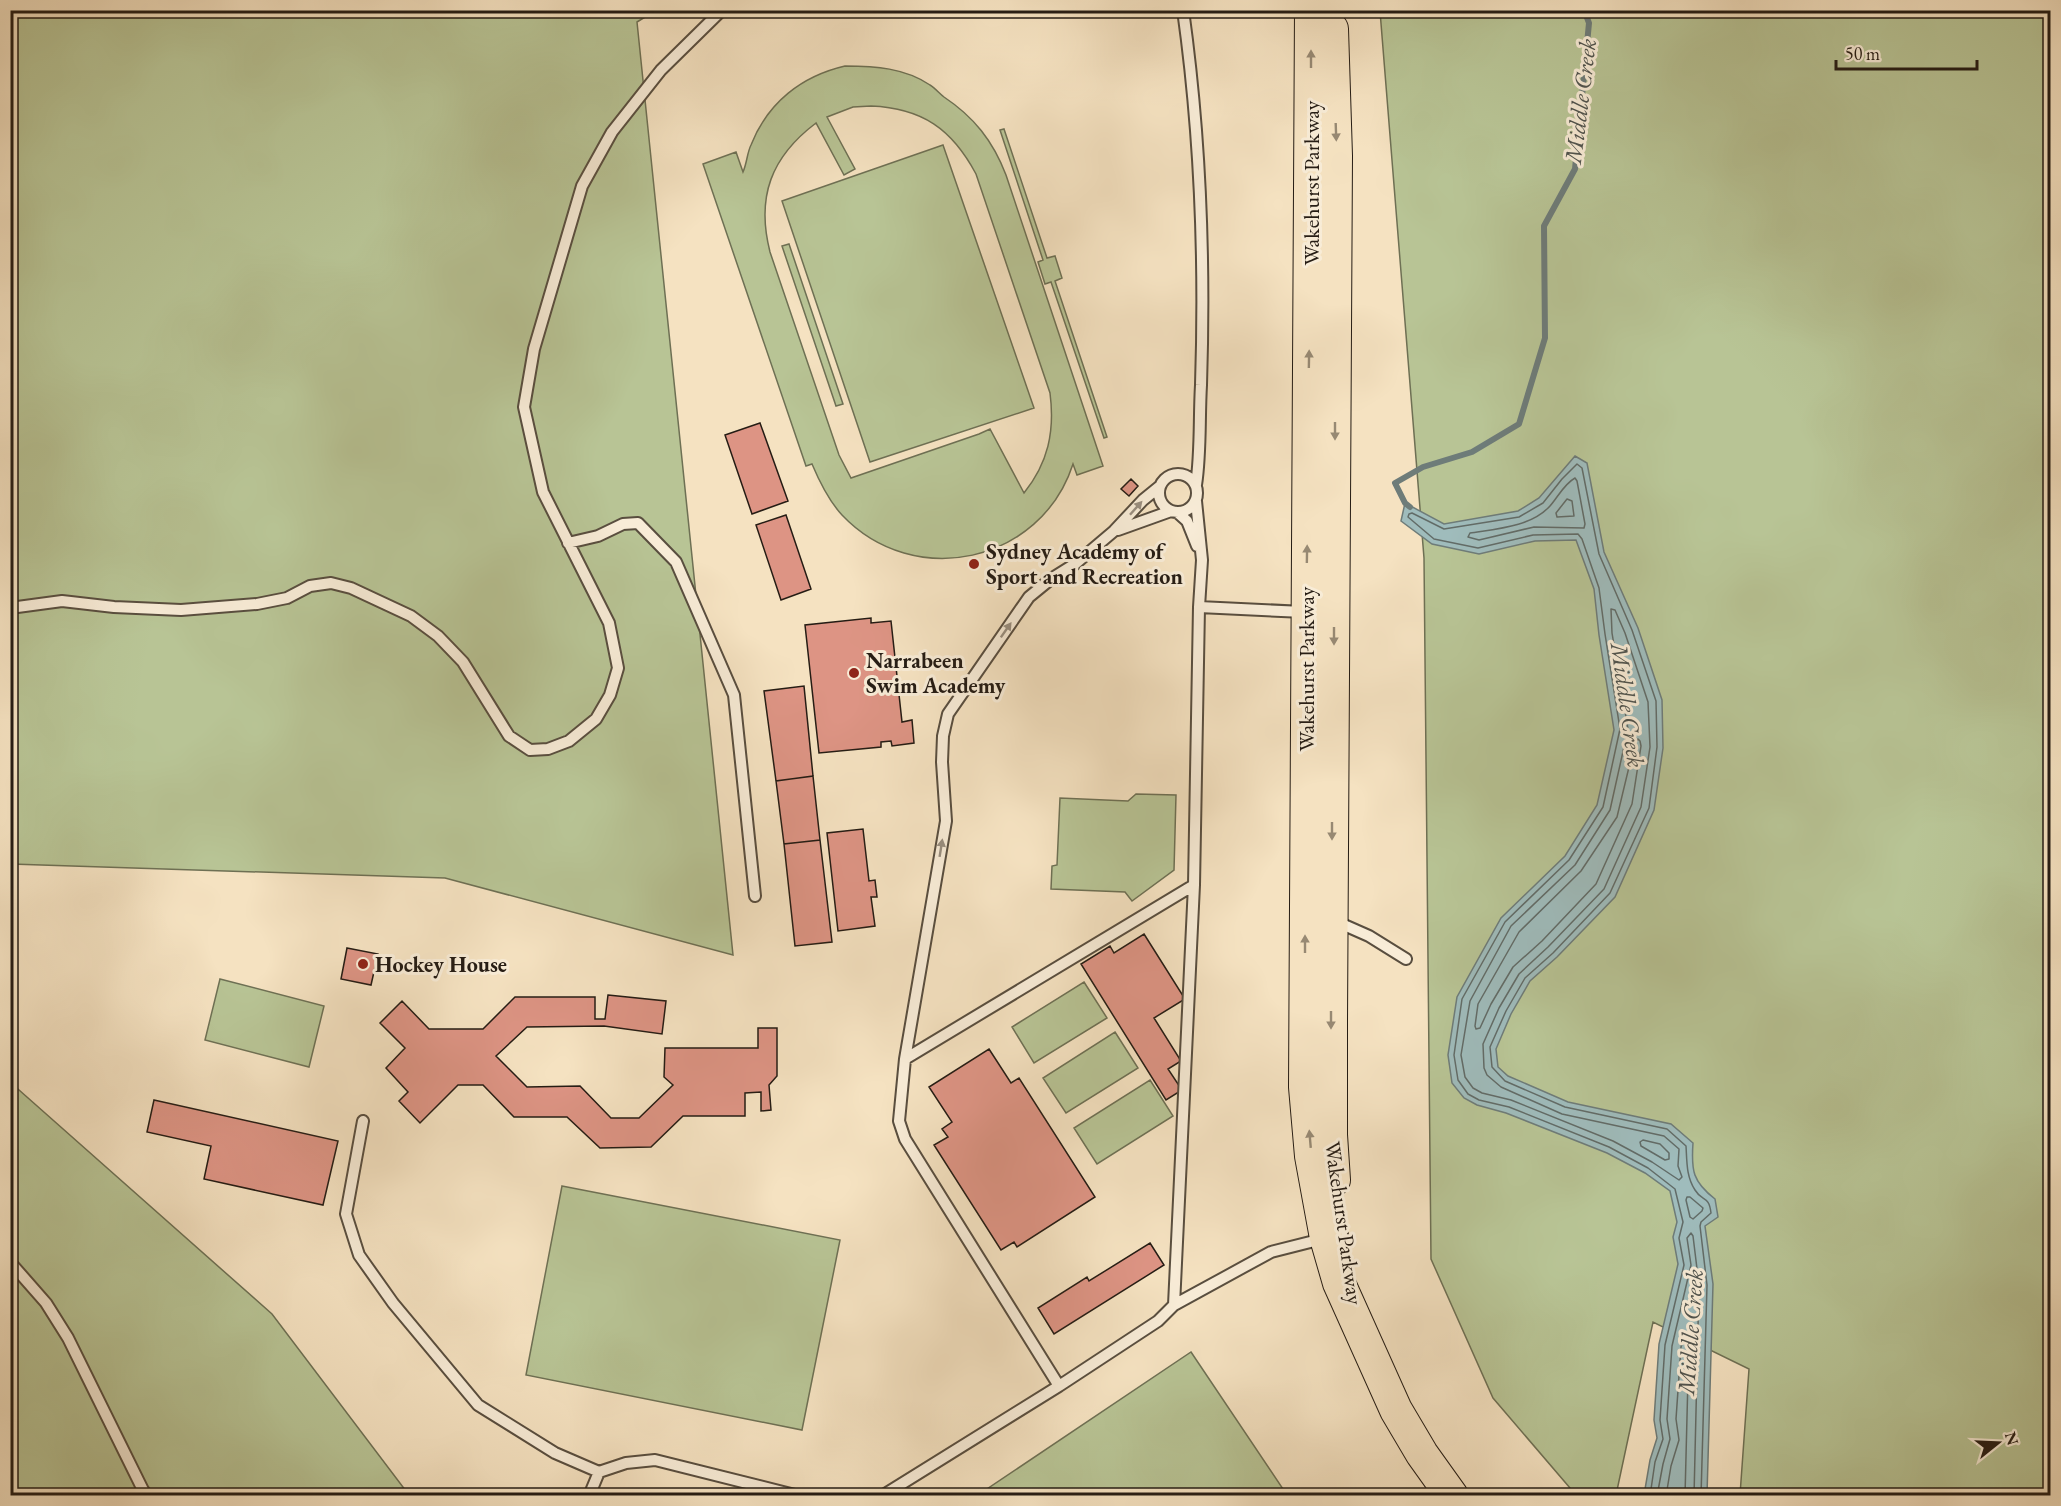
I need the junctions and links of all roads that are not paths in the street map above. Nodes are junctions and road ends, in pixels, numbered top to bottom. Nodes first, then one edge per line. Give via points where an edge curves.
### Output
1 (722, 10) edge
2 (1182, 10) edge
3 (1311, 10) edge
4 (1331, 10) edge
5 (1196, 485) junction
6 (1159, 487) junction
7 (1196, 501) junction
8 (1174, 511) junction
9 (1114, 531) junction
10 (567, 543) junction
11 (1202, 560) junction
12 (1199, 607) junction
13 (10, 608) edge
14 (1306, 612) junction
15 (1194, 885) junction
16 (755, 896) dead end
17 (1332, 919) junction
18 (1406, 959) dead end
19 (905, 1059) junction
20 (363, 1120) dead end
21 (1334, 1236) junction
22 (10, 1262) edge
23 (1174, 1305) junction
24 (1059, 1386) junction
25 (599, 1472) junction
26 (148, 1496) edge
27 (589, 1496) edge
28 (799, 1496) edge
29 (882, 1496) edge
30 (1452, 1496) edge

1 - 10 lane via 662,70 612,132 582,186 559,261 534,349 524,407 543,492
2 - 5 lane via 1190,60 1201,232 1202,343
14 -> 3 main road, Wakehurst Parkway
4 -> 17 main road, Wakehurst Parkway via 1336,156
5 - 6 lane via 1188,476 1177,474 1166,478
5 - 7 lane
6 - 8 lane via 1162,504
9 -> 6 lane
7 - 8 lane via 1188,509
7 - 11 lane
8 - 9 lane
8 - 11 lane via 1187,521
19 -> 9 lane via 945,821 942,762 948,714 1029,597
10 - 13 lane via 609,623 618,668 610,695 596,719 569,741 548,749 530,750 509,736 464,662 438,636 411,616 351,588 310,585 287,598 257,604 181,610 114,608 62,601
10 - 16 lane via 598,536 623,524 638,523 676,562 734,695
11 - 12 lane
12 - 14 lane
12 - 15 lane
21 -> 14 main road, Wakehurst Parkway via 1311,1156 1305,1087
15 - 19 lane
15 - 23 lane
17 - 18 lane
17 -> 21 main road, Wakehurst Parkway
19 - 24 lane via 899,1121 904,1139
20 - 25 lane via 346,1214 359,1255 393,1303 478,1405 555,1453
21 - 23 lane via 1271,1252
21 - 30 main road, Wakehurst Parkway via 1339,1283 1372,1360 1396,1410
22 - 26 lane via 46,1303 68,1338
23 - 24 lane via 1158,1320
24 - 29 lane
25 - 27 lane
25 - 28 lane via 626,1463 655,1460

